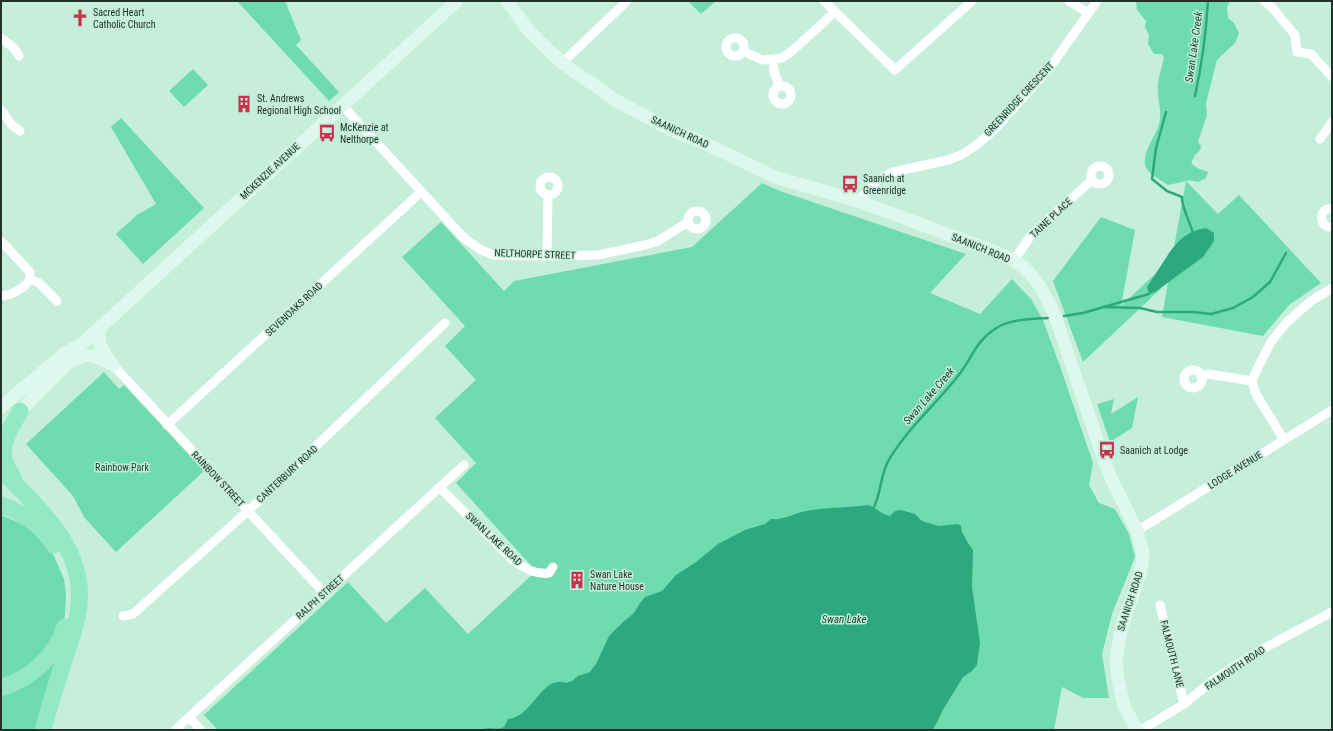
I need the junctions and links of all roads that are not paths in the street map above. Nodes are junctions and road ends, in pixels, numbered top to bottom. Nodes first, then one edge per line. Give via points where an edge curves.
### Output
1 (457, 1) edge
2 (507, 1) edge
3 (627, 1) edge
4 (972, 1) edge
5 (1069, 1) edge
6 (1097, 1) edge
7 (1264, 1) edge
8 (831, 5) edge
9 (1088, 13) junction
10 (1, 38) edge
11 (743, 51) dead end
12 (19, 56) dead end
13 (773, 60) junction
14 (562, 63) junction
15 (1332, 77) edge
16 (779, 86) dead end
17 (342, 105) junction
18 (1, 110) edge
19 (1332, 122) edge
20 (20, 131) dead end
21 (1320, 139) dead end
22 (1092, 180) dead end
23 (421, 192) junction
24 (548, 195) dead end
25 (858, 201) junction
26 (1332, 209) edge
27 (688, 222) dead end
28 (1332, 227) edge
29 (1, 241) edge
30 (547, 256) junction
31 (1014, 260) junction
32 (30, 279) junction
33 (1332, 288) edge
34 (1, 296) edge
35 (57, 301) dead end
36 (445, 323) dead end
37 (102, 326) junction
38 (84, 342) junction
39 (69, 362) junction
40 (113, 365) junction
41 (1201, 376) dead end
42 (1252, 382) junction
43 (1, 407) edge
44 (1332, 410) edge
45 (20, 411) junction
46 (167, 425) junction
47 (1, 430) edge
48 (1284, 440) junction
49 (464, 465) dead end
50 (1, 470) edge
51 (17, 485) junction
52 (440, 488) junction
53 (1, 505) edge
54 (248, 511) junction
55 (1137, 531) junction
56 (553, 567) dead end
57 (324, 593) junction
58 (1160, 605) dead end
59 (1332, 612) edge
60 (123, 616) dead end
61 (1, 688) edge
62 (1184, 704) junction
63 (189, 717) junction
64 (43, 730) edge
65 (176, 730) edge
66 (201, 730) edge
67 (1137, 730) edge
68 (1141, 730) edge

1 - 17 main road, MCKENZIE AVENUE
2 - 14 main road, SAANICH ROAD via 529,31
3 - 14 street
4 - 8 street via 895,70
5 - 9 street
6 - 9 street, GREENRIDGE CRESCENT
7 - 15 street via 1295,35 1297,52 1311,54
8 - 13 street via 792,51 782,58
9 - 25 street, GREENRIDGE CRESCENT via 1051,66 995,129 960,155 893,172 878,180
10 - 12 street via 14,48
11 - 13 street via 762,60
13 - 16 street
14 - 25 main road, SAANICH ROAD via 617,101 671,130 775,177
17 - 23 street, NELTHORPE STREET
17 - 37 main road, MCKENZIE AVENUE
18 - 20 street
19 - 21 street
22 - 31 street, TAINE PLACE via 1032,234
23 - 30 street, NELTHORPE STREET via 464,238 481,250 494,255
23 - 46 street, SEVENOAKS ROAD
24 - 30 street
25 - 31 main road, SAANICH ROAD
26 - 28 street via 1325,210 1321,218 1325,225
27 - 30 street, NELTHORPE STREET via 645,245 598,255
29 - 32 street via 30,272
31 - 55 main road, SAANICH ROAD via 1038,283 1056,316 1103,457
32 - 34 street via 21,289
32 - 35 street via 39,283
33 - 42 street via 1286,323 1268,348
36 - 54 street, CANTERBURY ROAD
37 - 38 main road, MCKENZIE AVENUE
37 - 40 main road via 99,344
38 - 39 main road, MCKENZIE AVENUE
38 - 43 main road, MCKENZIE AVENUE via 64,354
39 - 40 main road via 91,355
39 - 45 main road, MCKENZIE AVENUE
40 - 46 street, RAINBOW STREET
41 - 42 street via 1209,374
42 - 48 street via 1256,394
44 - 48 street, LODGE AVENUE
45 - 47 main road, MCKENZIE AVENUE
45 - 51 highway via 4,444 4,458
46 - 54 street, RAINBOW STREET
48 - 55 street, LODGE AVENUE
49 - 52 street, RALPH STREET
50 - 51 highway
51 - 64 highway via 43,512 64,542 74,565 80,593 78,616
52 - 56 street, SWAN LAKE ROAD via 514,561 544,574 549,573
52 - 57 street, RALPH STREET
53 - 61 highway via 34,522 52,541 66,569 70,598 69,617 55,648 37,669
54 - 57 street, RAINBOW STREET
54 - 60 street, CANTERBURY ROAD via 133,614
55 - 67 main road, SAANICH ROAD via 1143,552 1141,571 1122,626 1116,658 1124,706
57 - 63 street, RALPH STREET
58 - 62 street, FALMOUTH LANE
59 - 62 street, FALMOUTH ROAD via 1259,650 1216,678
62 - 68 street, FALMOUTH ROAD
63 - 65 street, RALPH STREET
63 - 66 street

